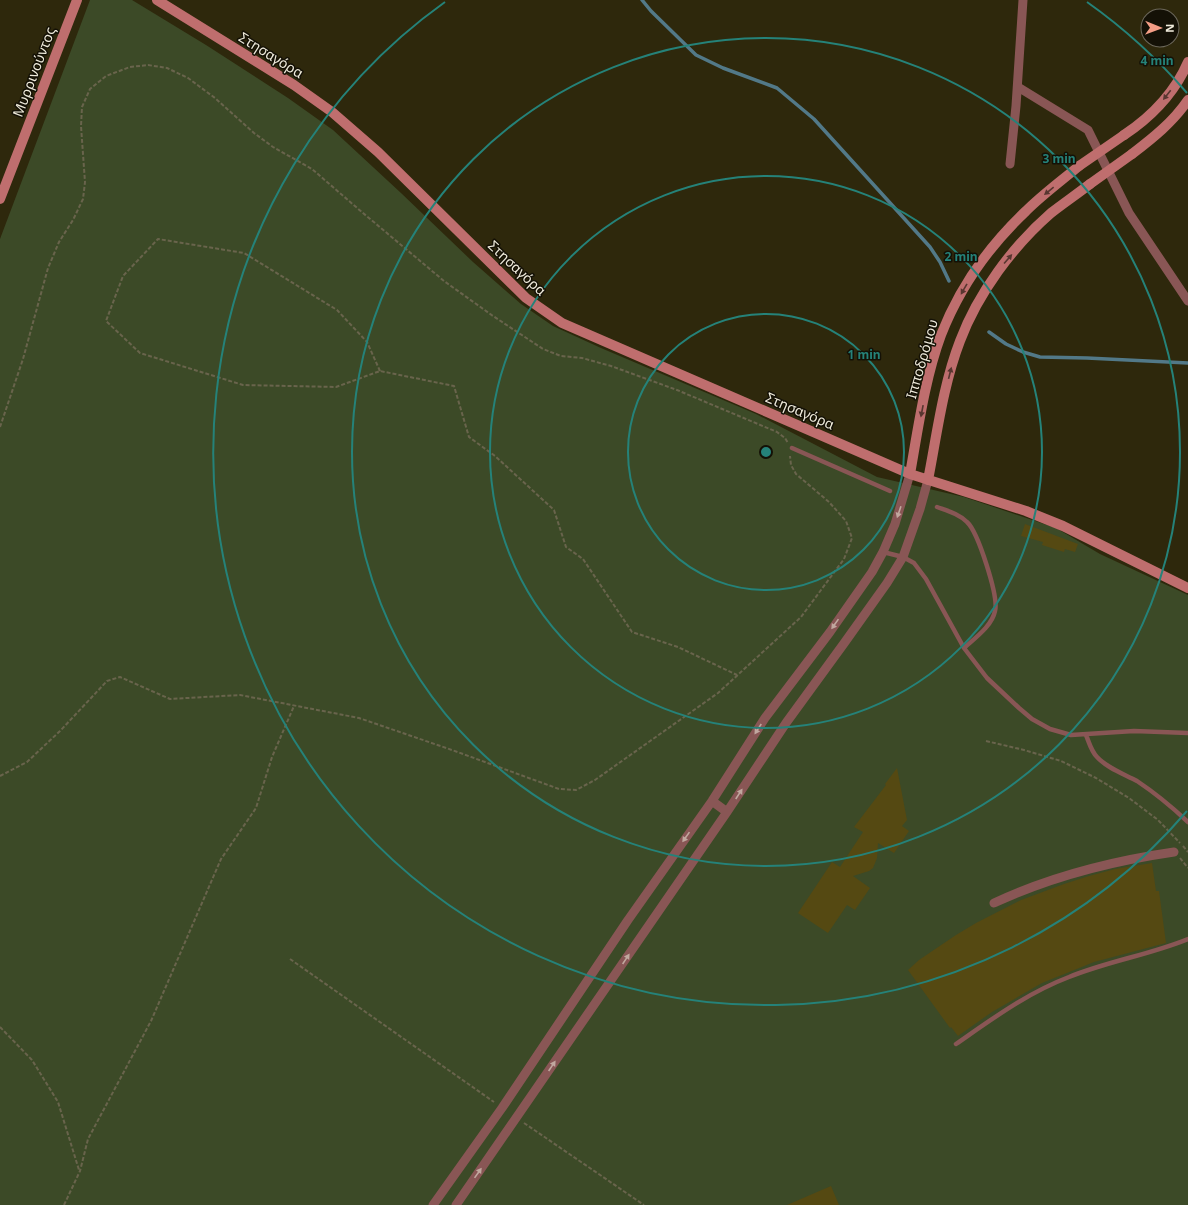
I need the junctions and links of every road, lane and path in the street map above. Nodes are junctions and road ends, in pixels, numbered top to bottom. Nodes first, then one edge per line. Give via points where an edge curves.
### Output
1 (77, 0) edge
2 (157, 0) edge
3 (1023, 0) edge
4 (1188, 62) edge
5 (1018, 87) junction
6 (1188, 100) edge
7 (1010, 164) dead end
8 (0, 199) edge
9 (1188, 301) edge
10 (380, 371) junction
11 (0, 427) edge
12 (792, 448) junction
13 (910, 474) junction
14 (928, 480) junction
15 (890, 491) dead end
16 (937, 507) dead end
17 (883, 552) junction
18 (904, 557) junction
19 (1188, 588) edge
20 (964, 648) junction
21 (737, 676) junction
22 (294, 706) junction
23 (1188, 733) edge
24 (1086, 735) junction
25 (986, 741) dead end
26 (0, 776) edge
27 (712, 801) junction
28 (728, 812) junction
29 (1188, 822) edge
30 (1174, 852) dead end
31 (1188, 852) edge
32 (994, 903) dead end
33 (1187, 939) edge
34 (290, 959) dead end
35 (0, 1027) edge
36 (956, 1044) dead end
37 (502, 1108) junction
38 (517, 1118) junction
39 (80, 1171) junction
40 (64, 1205) edge
41 (433, 1205) edge
42 (456, 1205) edge
43 (644, 1205) edge

1 - 8 main road, Μυρρινούντος
2 - 13 main road, Στησαγόρα via 294,85 332,112 378,152 526,298 562,323
3 - 5 street
4 -> 13 main road, Ιπποδρόμου, bridge via 1179,79 1156,109 1039,199 985,257 961,293 941,336 923,405
5 - 7 street
5 - 9 street via 1088,130 1129,213
14 -> 6 main road, bridge via 952,366 965,328 988,285 1035,228 1155,136 1172,121
10 - 10 path via 367,342 337,310 244,253 158,239 123,276 106,321 140,352 243,385 336,387
10 - 21 path via 454,386 470,436 554,510 566,548 582,559 632,632 678,647
11 - 12 path via 23,360 48,268 59,242 83,200 85,182 82,107 90,89 106,76 130,67 148,65 166,68 188,78 254,133 312,169 444,280 544,349 561,356 582,358 611,366 677,390 777,432
12 - 15 lane
12 - 21 path via 791,465 796,474 830,502 846,521 852,538 844,558 801,617
13 - 14 main road, Στησαγόρα
13 -> 17 street via 895,524
14 - 18 street
14 - 19 main road, Στησαγόρα via 1026,511
16 - 20 lane via 960,516 968,523 977,538 995,595 996,610 991,621
17 - 18 lane
17 -> 27 street via 830,632 765,718
18 - 20 lane via 914,563 926,578
28 -> 18 street via 786,723
20 - 24 lane via 987,678 1032,719 1050,729 1071,735
21 - 22 path via 718,693 595,780 576,790 559,789 359,718
22 - 26 path via 240,695 170,699 120,677 107,681 27,762
22 - 39 path via 272,757 256,808 221,859 151,1021 88,1139
23 - 24 lane via 1134,731
24 - 29 lane via 1097,757 1158,796
25 - 31 path via 1061,761 1096,778 1158,820
27 - 28 street
27 -> 37 street via 628,920
38 -> 28 street
30 - 32 street via 1094,867 1053,879
33 - 36 lane via 1094,967 1041,989 1007,1008
34 - 37 path
35 - 39 path via 32,1060 58,1102
37 - 41 street
42 -> 38 street
38 - 43 path
39 - 40 path

